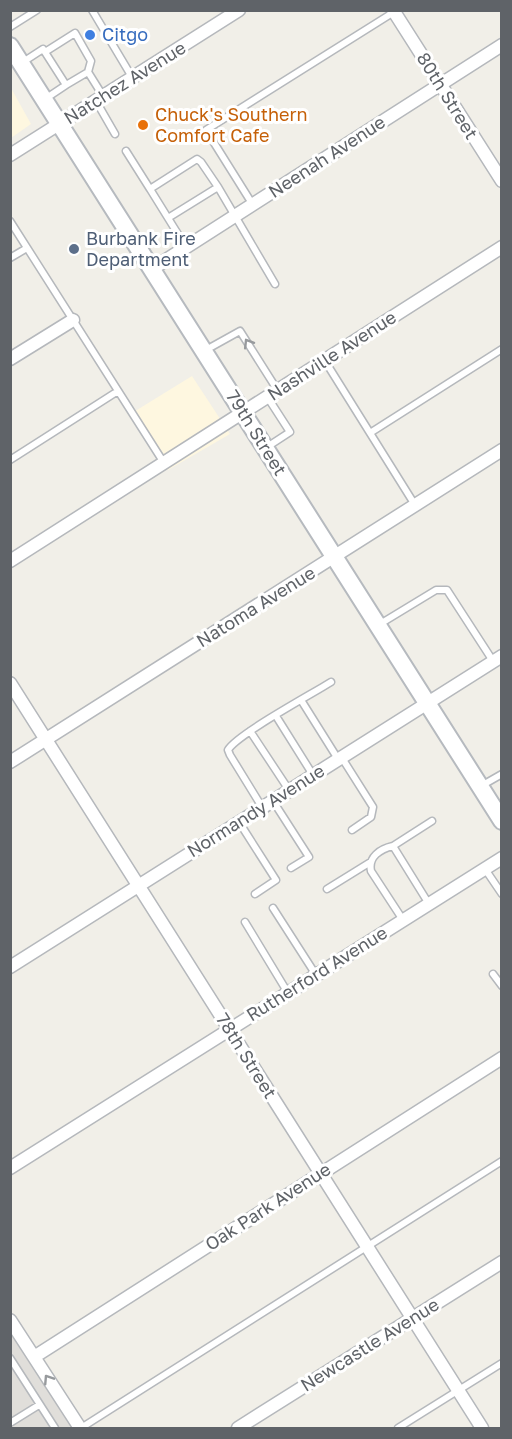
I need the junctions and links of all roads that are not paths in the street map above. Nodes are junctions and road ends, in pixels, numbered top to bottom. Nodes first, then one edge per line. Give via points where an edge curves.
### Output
1 (37, 10) edge
2 (92, 10) edge
3 (239, 10) edge
4 (395, 11) edge
5 (10, 27) edge
6 (501, 45) edge
7 (10, 46) edge
8 (45, 52) junction
9 (21, 63) junction
10 (88, 72) junction
11 (133, 78) junction
12 (440, 84) junction
13 (66, 85) junction
14 (44, 99) junction
15 (100, 99) junction
16 (60, 124) junction
17 (115, 134) dead end
18 (126, 151) dead end
19 (10, 155) edge
20 (501, 181) edge
21 (218, 187) junction
22 (150, 189) junction
23 (253, 205) junction
24 (234, 217) junction
25 (168, 218) junction
26 (10, 221) edge
27 (186, 247) junction
28 (27, 248) junction
29 (501, 248) edge
30 (10, 258) edge
31 (152, 269) junction
32 (275, 284) dead end
33 (73, 320) junction
34 (501, 349) edge
35 (204, 351) junction
36 (10, 359) edge
37 (325, 361) junction
38 (118, 391) junction
39 (273, 394) junction
40 (243, 413) junction
41 (370, 433) junction
42 (265, 448) junction
43 (501, 450) edge
44 (10, 460) edge
45 (164, 463) junction
46 (416, 505) junction
47 (334, 557) junction
48 (10, 561) edge
49 (378, 626) junction
50 (497, 659) edge
51 (331, 682) dead end
52 (10, 683) edge
53 (302, 700) junction
54 (427, 703) junction
55 (276, 716) junction
56 (250, 731) junction
57 (46, 740) junction
58 (340, 759) junction
59 (10, 762) edge
60 (501, 774) edge
61 (313, 776) junction
62 (480, 786) junction
63 (289, 791) junction
64 (273, 801) junction
65 (262, 808) junction
66 (500, 817) edge
67 (432, 821) dead end
68 (239, 822) junction
69 (352, 830) dead end
70 (393, 846) junction
71 (501, 858) edge
72 (369, 863) junction
73 (291, 868) dead end
74 (484, 868) junction
75 (138, 886) junction
76 (327, 889) dead end
77 (255, 894) dead end
78 (501, 894) edge
79 (429, 904) junction
80 (273, 908) dead end
81 (403, 920) junction
82 (245, 922) dead end
83 (10, 967) edge
84 (493, 974) dead end
85 (316, 975) junction
86 (501, 986) edge
87 (288, 993) junction
88 (230, 1030) junction
89 (501, 1058) edge
90 (501, 1161) edge
91 (10, 1168) edge
92 (320, 1174) junction
93 (367, 1247) junction
94 (501, 1262) edge
95 (412, 1319) junction
96 (10, 1320) edge
97 (34, 1357) junction
98 (10, 1358) edge
99 (501, 1363) edge
100 (459, 1391) junction
101 (39, 1405) junction
102 (10, 1423) edge
103 (55, 1428) edge
104 (80, 1428) edge
105 (238, 1428) edge
106 (399, 1428) edge
107 (482, 1428) edge

1 - 5 lane
2 - 11 lane
3 - 11 street, Natchez Avenue
4 - 12 street, 80th Street
4 - 23 lane via 206,130
6 - 12 street, Neenah Avenue
7 - 9 main road, 79th Street
8 - 9 lane via 43,49
8 - 10 lane via 75,33 91,61
8 - 13 lane
9 - 14 main road, 79th Street
10 - 13 lane
10 - 15 lane
11 - 15 street, Natchez Avenue
12 - 20 street, 80th Street
12 - 23 street, Neenah Avenue
13 - 14 lane
14 - 16 main road, 79th Street
15 - 16 street, Natchez Avenue
15 - 17 lane
16 - 19 street, Natchez Avenue
16 - 31 main road, 79th Street
18 - 22 lane
21 - 22 lane via 197,159
21 - 24 lane
21 - 25 lane
22 - 25 lane
23 - 24 street, Neenah Avenue
24 - 27 street, Neenah Avenue
24 - 32 lane
25 - 27 lane
26 - 28 lane
27 - 31 street, Neenah Avenue
28 - 30 lane
28 - 33 lane
29 - 37 street, Nashville Avenue
31 - 35 main road, 79th Street
33 - 36 street
33 - 38 lane
34 - 41 lane
39 -> 35 lane via 240,331
35 - 40 main road, 79th Street
37 - 39 street, Nashville Avenue
37 - 41 lane
38 - 44 lane
38 - 45 lane
39 - 40 street, Nashville Avenue
39 - 42 lane via 290,432
40 - 42 main road, 79th Street
40 - 45 street, Nashville Avenue
41 - 46 lane
42 - 47 main road, 79th Street
43 - 46 street, Natoma Avenue
45 - 48 street, Nashville Avenue
46 - 47 street, Natoma Avenue
47 - 49 main road, 79th Street
47 - 57 street, Natoma Avenue
49 - 50 lane via 436,590 447,590
49 - 54 main road, 79th Street
50 - 54 street, Normandy Avenue
51 - 53 lane
52 - 57 street, 78th Street
53 - 55 lane
53 - 58 lane
54 - 58 street, Normandy Avenue
54 - 62 main road, 79th Street
55 - 56 lane
55 - 61 lane
56 - 63 lane
56 - 65 lane via 228,750
57 - 59 street, Natoma Avenue
57 - 75 street, 78th Street
58 - 61 street, Normandy Avenue
58 - 69 lane via 373,807 371,818
60 - 62 lane
61 - 63 street, Normandy Avenue
62 - 66 main road, 79th Street
63 - 64 street, Normandy Avenue
64 - 65 street, Normandy Avenue
64 - 73 lane via 309,857
65 - 68 street, Normandy Avenue
67 - 70 lane
68 - 75 street, Normandy Avenue
68 - 77 lane via 276,880
70 - 72 lane via 372,857
70 - 79 lane
71 - 74 street, Rutherford Avenue
72 - 76 lane
72 - 81 lane
74 - 78 lane
74 - 79 street, Rutherford Avenue
75 - 83 street, Normandy Avenue
75 - 88 street, 78th Street
79 - 81 street, Rutherford Avenue
80 - 85 lane
81 - 85 street, Rutherford Avenue
82 - 87 lane
84 - 86 lane
85 - 87 street, Rutherford Avenue
87 - 88 street, Rutherford Avenue
88 - 91 street, Rutherford Avenue
88 - 92 street, 78th Street
89 - 92 street, Oak Park Avenue
90 - 93 lane
92 - 93 street, 78th Street
92 - 97 street, Oak Park Avenue
93 - 95 street, 78th Street
93 - 104 lane
94 - 95 street, Newcastle Avenue
95 - 100 street, 78th Street
95 - 105 street, Newcastle Avenue
96 - 97 street
104 -> 97 street
98 - 101 lane
99 - 100 lane
100 - 106 lane
100 - 107 street, 78th Street
101 - 102 lane
101 - 103 lane

